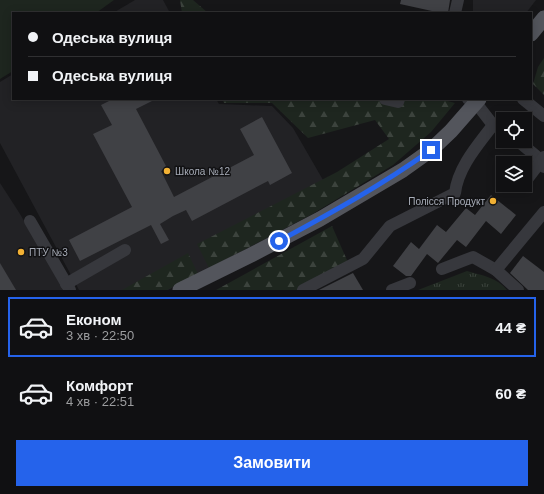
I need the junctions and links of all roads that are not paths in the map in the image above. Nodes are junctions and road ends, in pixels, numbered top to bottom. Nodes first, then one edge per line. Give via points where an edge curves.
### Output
1 (458, 0) edge
2 (455, 12) edge
3 (544, 18) edge
4 (532, 33) edge
5 (389, 100) edge
6 (399, 100) edge
7 (474, 100) edge
8 (524, 100) edge
9 (544, 116) edge
10 (496, 125) edge
11 (496, 129) edge
12 (527, 148) edge
13 (543, 161) edge
14 (532, 174) edge
15 (544, 212) edge
16 (30, 221) dead end
17 (125, 250) dead end
18 (442, 269) dead end
19 (496, 270) junction
20 (410, 283) dead end
21 (68, 287) edge
22 (180, 290) edge
23 (303, 290) edge
24 (392, 290) edge
25 (518, 290) edge

1 - 2 street
3 - 4 main road
5 - 6 street
7 - 10 street
7 - 22 main road via 461,121 431,150 389,179 306,226
8 - 9 street
11 - 23 street via 469,157 456,183 455,193 390,226 363,259
12 - 13 street
13 - 14 street
15 - 19 street
16 - 21 street
17 - 21 street
18 - 19 street via 473,257
19 - 25 street
20 - 24 street

